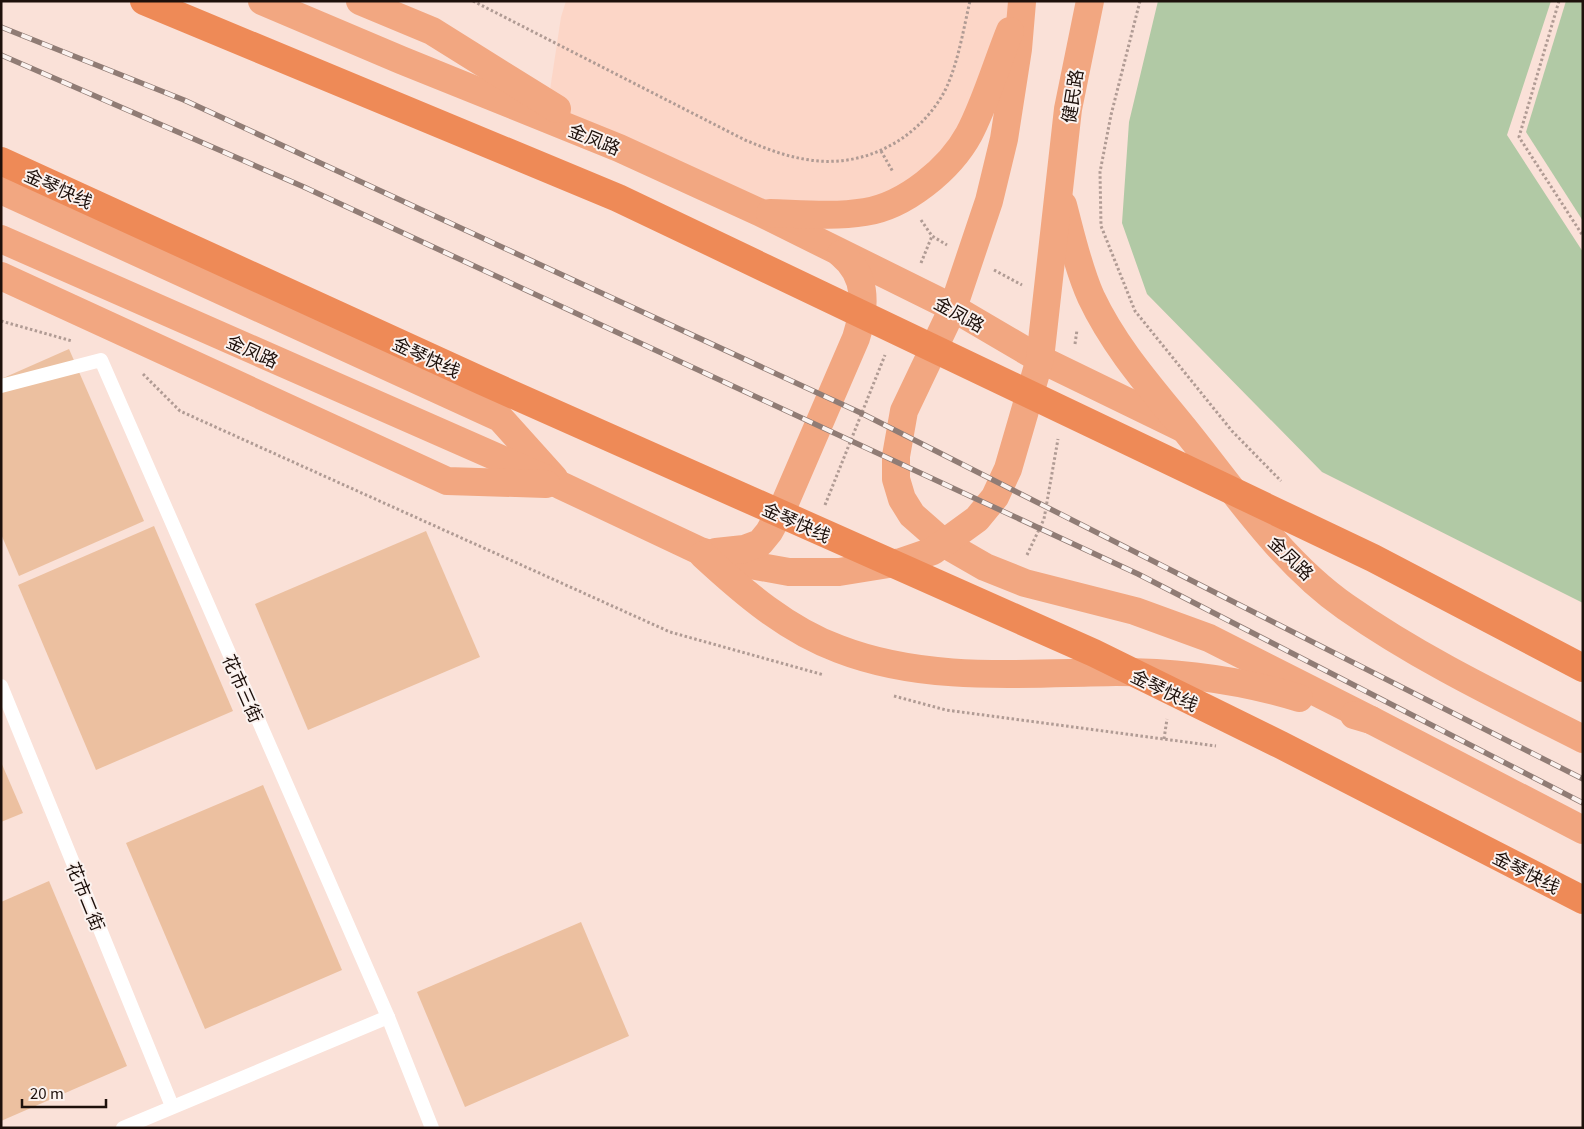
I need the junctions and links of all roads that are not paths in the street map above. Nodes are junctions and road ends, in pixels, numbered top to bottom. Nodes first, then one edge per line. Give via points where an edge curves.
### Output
1 (144, 1) edge
2 (262, 1) edge
3 (360, 1) edge
4 (1090, 1) edge
5 (1022, 2) edge
6 (620, 148) junction
7 (1, 161) edge
8 (1, 190) edge
9 (1060, 191) junction
10 (759, 212) junction
11 (1, 239) edge
12 (836, 250) junction
13 (1, 276) edge
14 (953, 308) junction
15 (1040, 359) junction
16 (1, 386) edge
17 (1184, 429) junction
18 (560, 485) junction
19 (945, 544) junction
20 (700, 551) junction
21 (1583, 668) edge
22 (1, 686) edge
23 (1371, 720) junction
24 (1583, 739) edge
25 (1583, 830) edge
26 (1583, 900) edge
27 (388, 1017) junction
28 (172, 1106) junction
29 (123, 1128) edge
30 (432, 1128) edge

1 - 21 highway via 618,198 1373,558
2 - 6 main road, 金凤路
3 - 6 main road via 432,32
4 - 9 main road, 健民路 via 1068,108
5 - 10 main road via 969,134 941,172 906,196 868,212 827,216
5 - 14 main road via 1004,139 990,201
6 - 10 main road, 金凤路
7 - 26 highway, 金琴快线 via 480,380 1094,653
8 - 18 main road via 500,418
9 - 15 main road, 健民路
9 - 17 main road via 1075,252 1091,297 1140,376
10 - 12 main road, 金凤路
11 - 18 main road, 金凤路
12 - 14 main road, 金凤路
12 - 20 main road via 848,260 861,284 864,299 861,323 778,519 760,542 744,549
13 - 18 main road via 447,481
14 - 15 main road, 金凤路
14 - 19 main road via 907,405 896,456 896,480 902,499 912,515
15 - 17 main road, 金凤路
15 - 19 main road, 健民路 via 1008,470 995,497 977,520
16 - 27 lane, 花市三街 via 101,360
17 - 24 main road, 金凤路 via 1279,549 1345,606 1444,668
18 - 20 main road, 金凤路
19 - 20 main road, 健民路 via 901,562 815,573 762,568
19 - 23 main road via 1016,580 1136,611 1209,638
20 - 23 main road via 761,605 801,631 838,649 902,667 970,673 1118,672 1222,680 1265,687
22 - 28 lane, 花市二街
23 - 25 main road
27 - 28 lane
27 - 30 lane, 花市三街
28 - 29 lane

